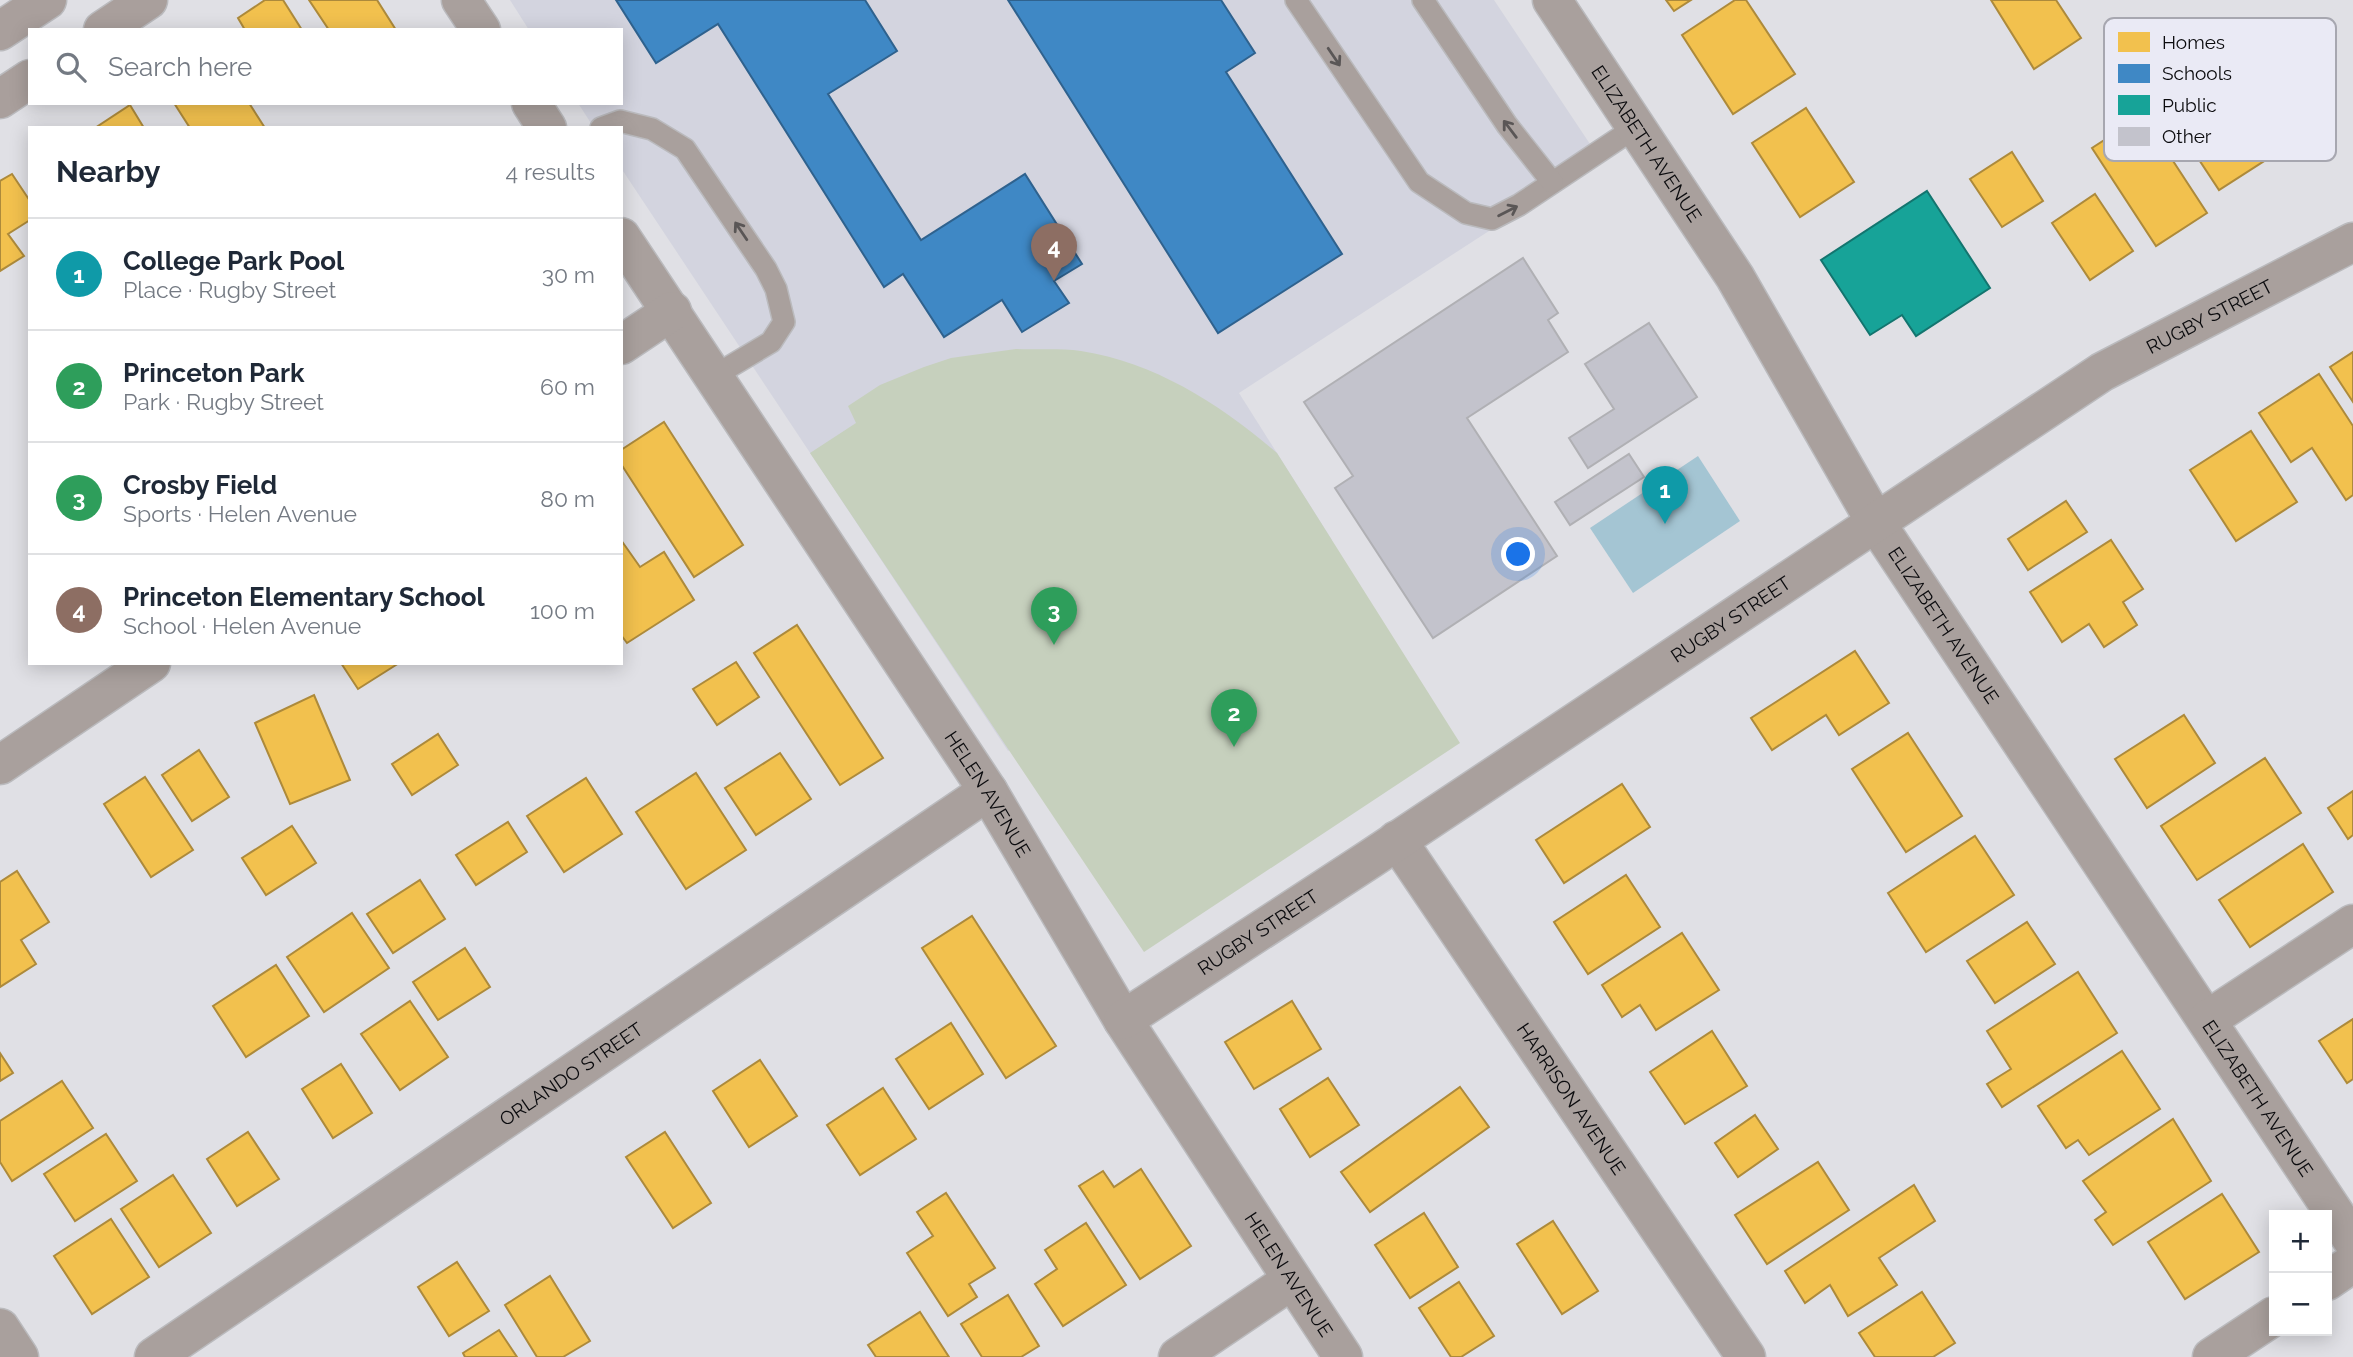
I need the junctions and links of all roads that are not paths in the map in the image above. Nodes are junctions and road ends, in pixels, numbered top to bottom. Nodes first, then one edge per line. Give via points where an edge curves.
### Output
1 (47, 0) edge
2 (146, 0) edge
3 (461, 0) edge
4 (1296, 0) edge
5 (1423, 0) edge
6 (1552, 0) edge
7 (106, 28) edge
8 (480, 28) edge
9 (0, 31) edge
10 (28, 80) edge
11 (0, 99) edge
12 (532, 105) edge
13 (546, 126) edge
14 (606, 126) edge
15 (1636, 127) junction
16 (1552, 183) junction
17 (623, 240) edge
18 (2353, 242) edge
19 (672, 312) junction
20 (623, 344) edge
21 (714, 376) junction
22 (1876, 523) junction
23 (148, 665) edge
24 (0, 765) edge
25 (988, 791) junction
26 (1397, 840) junction
27 (2353, 924) edge
28 (1123, 1020) junction
29 (2207, 1020) junction
30 (2353, 1241) edge
31 (2353, 1263) edge
32 (2332, 1278) edge
33 (1292, 1280) junction
34 (2269, 1319) edge
35 (0, 1328) edge
36 (19, 1357) edge
37 (154, 1357) edge
38 (1178, 1357) edge
39 (1343, 1357) edge
40 (1746, 1357) edge
41 (2212, 1357) edge

1 - 9 main road
2 - 7 main road
3 - 8 street
4 -> 16 lane via 1419,182 1466,213 1492,219
16 -> 5 lane
6 - 15 street, ELIZABETH AVENUE
10 - 11 main road
12 - 13 street
21 -> 14 lane via 771,342 784,322 776,289 685,149 652,129 620,121
15 - 16 lane
15 - 22 street, ELIZABETH AVENUE via 1735,276
17 - 19 street, HELEN AVENUE
18 - 22 street, RUGBY STREET via 2102,372
19 - 20 street
19 - 21 street, HELEN AVENUE
21 - 25 street, HELEN AVENUE
22 - 26 street, RUGBY STREET
22 - 29 street, ELIZABETH AVENUE
23 - 24 street
25 - 28 street, HELEN AVENUE
25 - 37 street, ORLANDO STREET
26 - 28 street, RUGBY STREET
26 - 40 street, HARRISON AVENUE
27 - 29 street
28 - 33 street, HELEN AVENUE
29 - 30 street, ELIZABETH AVENUE
31 - 32 street
33 - 38 street
33 - 39 street, HELEN AVENUE
34 - 41 street
35 - 36 street

